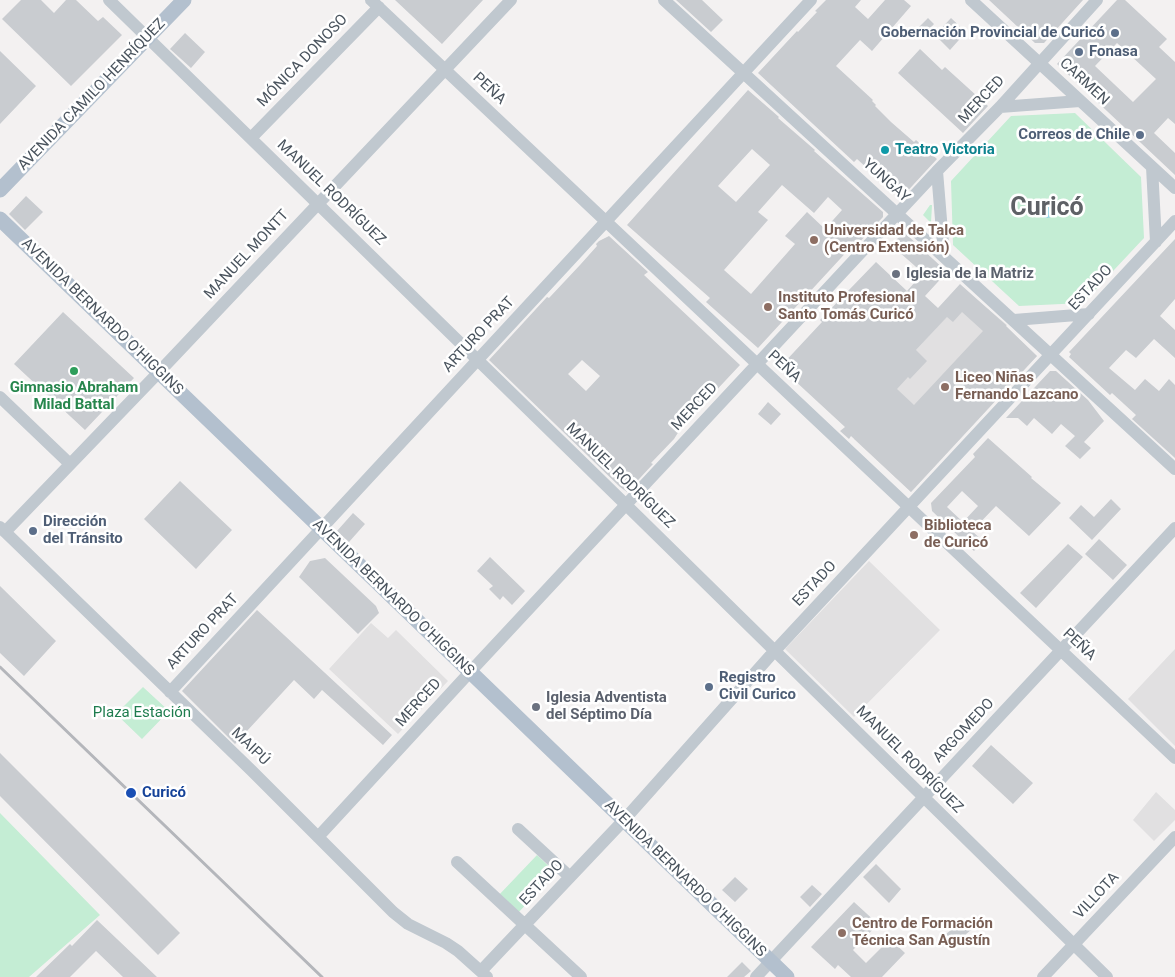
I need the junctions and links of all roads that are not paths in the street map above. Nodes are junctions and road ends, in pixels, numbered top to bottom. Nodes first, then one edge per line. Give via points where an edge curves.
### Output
1 (109, 0) edge
2 (184, 0) edge
3 (511, 0) edge
4 (664, 0) edge
5 (811, 0) edge
6 (970, 0) edge
7 (1097, 0) edge
8 (375, 4) edge
9 (148, 37) junction
10 (1039, 63) junction
11 (445, 70) junction
12 (744, 73) junction
13 (1080, 101) junction
14 (1000, 107) junction
15 (251, 138) junction
16 (1152, 167) junction
17 (937, 171) junction
18 (1175, 188) edge
19 (0, 190) edge
20 (318, 203) junction
21 (898, 214) junction
22 (0, 219) edge
23 (606, 221) junction
24 (1175, 221) edge
25 (1156, 242) junction
26 (944, 256) junction
27 (1089, 314) junction
28 (1014, 320) junction
29 (1051, 355) junction
30 (478, 360) junction
31 (757, 364) junction
32 (159, 372) junction
33 (0, 397) edge
34 (70, 464) junction
35 (1175, 469) edge
36 (626, 504) junction
37 (909, 507) junction
38 (1175, 528) edge
39 (3, 529) edge
40 (321, 529) junction
41 (775, 651) junction
42 (1061, 651) junction
43 (470, 672) junction
44 (170, 692) junction
45 (1175, 758) edge
46 (924, 798) junction
47 (624, 820) junction
48 (518, 829) dead end
49 (318, 837) junction
50 (1175, 837) edge
51 (457, 862) dead end
52 (570, 877) junction
53 (524, 926) junction
54 (1074, 945) junction
55 (771, 962) junction
56 (484, 974) edge
57 (581, 977) edge
58 (756, 977) edge
59 (787, 977) edge
60 (1042, 977) edge
61 (1107, 977) edge

1 - 9 street, MANUEL RODRÍGUEZ
2 - 9 main road, AVENIDA CAMILO HENRÍQUEZ
3 - 11 street, MANUEL MONTT
4 - 12 street, YUNGAY
5 - 12 street, ARTURO PRAT
6 - 10 street, CARMEN
7 - 10 street, MERCED
8 - 11 street, PEÑA
8 - 15 street, MÓNICA DONOSO
9 - 15 street, MANUEL RODRÍGUEZ
9 - 19 main road, AVENIDA CAMILO HENRÍQUEZ
10 - 13 street, CARMEN
10 - 14 street, MERCED
11 - 20 street, MANUEL MONTT
11 - 23 street, PEÑA
12 - 21 street, YUNGAY
12 - 23 street, ARTURO PRAT
13 - 14 street
13 - 16 street, CARMEN
14 - 17 street, MERCED
15 - 20 street, MANUEL RODRÍGUEZ
16 - 18 street, CARMEN
16 - 25 street
17 - 21 street, MERCED
17 - 26 street
20 - 30 street, MANUEL RODRÍGUEZ
20 - 32 street, MANUEL MONTT
21 - 26 street, YUNGAY
21 - 31 street, MERCED
22 - 32 main road, AVENIDA BERNARDO O'HIGGINS
23 - 30 street, ARTURO PRAT
23 - 31 street, PEÑA
24 - 25 street, ESTADO
25 - 27 street, ESTADO
26 - 28 street, YUNGAY
27 - 28 street
27 - 29 street, ESTADO
28 - 29 street, YUNGAY
29 - 35 street, YUNGAY
29 - 37 street, ESTADO
30 - 36 street, MANUEL RODRÍGUEZ
30 - 40 street, ARTURO PRAT
31 - 36 street, MERCED
31 - 37 street, PEÑA
32 - 34 street, MANUEL MONTT
32 - 40 main road, AVENIDA BERNARDO O'HIGGINS
33 - 34 street
34 - 39 street, MANUEL MONTT
36 - 41 street, MANUEL RODRÍGUEZ
36 - 43 street, MERCED
37 - 41 street, ESTADO
37 - 42 street, PEÑA
38 - 42 street, ARGOMEDO
39 - 44 street, MAIPÚ
40 - 43 main road, AVENIDA BERNARDO O'HIGGINS
40 - 44 street, ARTURO PRAT
41 - 46 street, MANUEL RODRÍGUEZ
41 - 47 street, ESTADO
42 - 45 street, PEÑA
42 - 46 street, ARGOMEDO
43 - 47 main road, AVENIDA BERNARDO O'HIGGINS
43 - 49 street, MERCED
44 - 49 street, MAIPÚ
46 - 54 street, MANUEL RODRÍGUEZ
46 - 55 street, ARGOMEDO
47 - 52 street, ESTADO
47 - 55 main road, AVENIDA BERNARDO O'HIGGINS
48 - 52 street
49 - 56 street, MAIPÚ via 393,912 408,924 446,943
50 - 54 street, VILLOTA
51 - 53 street
52 - 53 street, ESTADO
53 - 56 street, ESTADO
53 - 57 street
54 - 60 street, VILLOTA
54 - 61 street, MANUEL RODRÍGUEZ
55 - 58 street, ARGOMEDO
55 - 59 main road, AVENIDA BERNARDO O'HIGGINS

